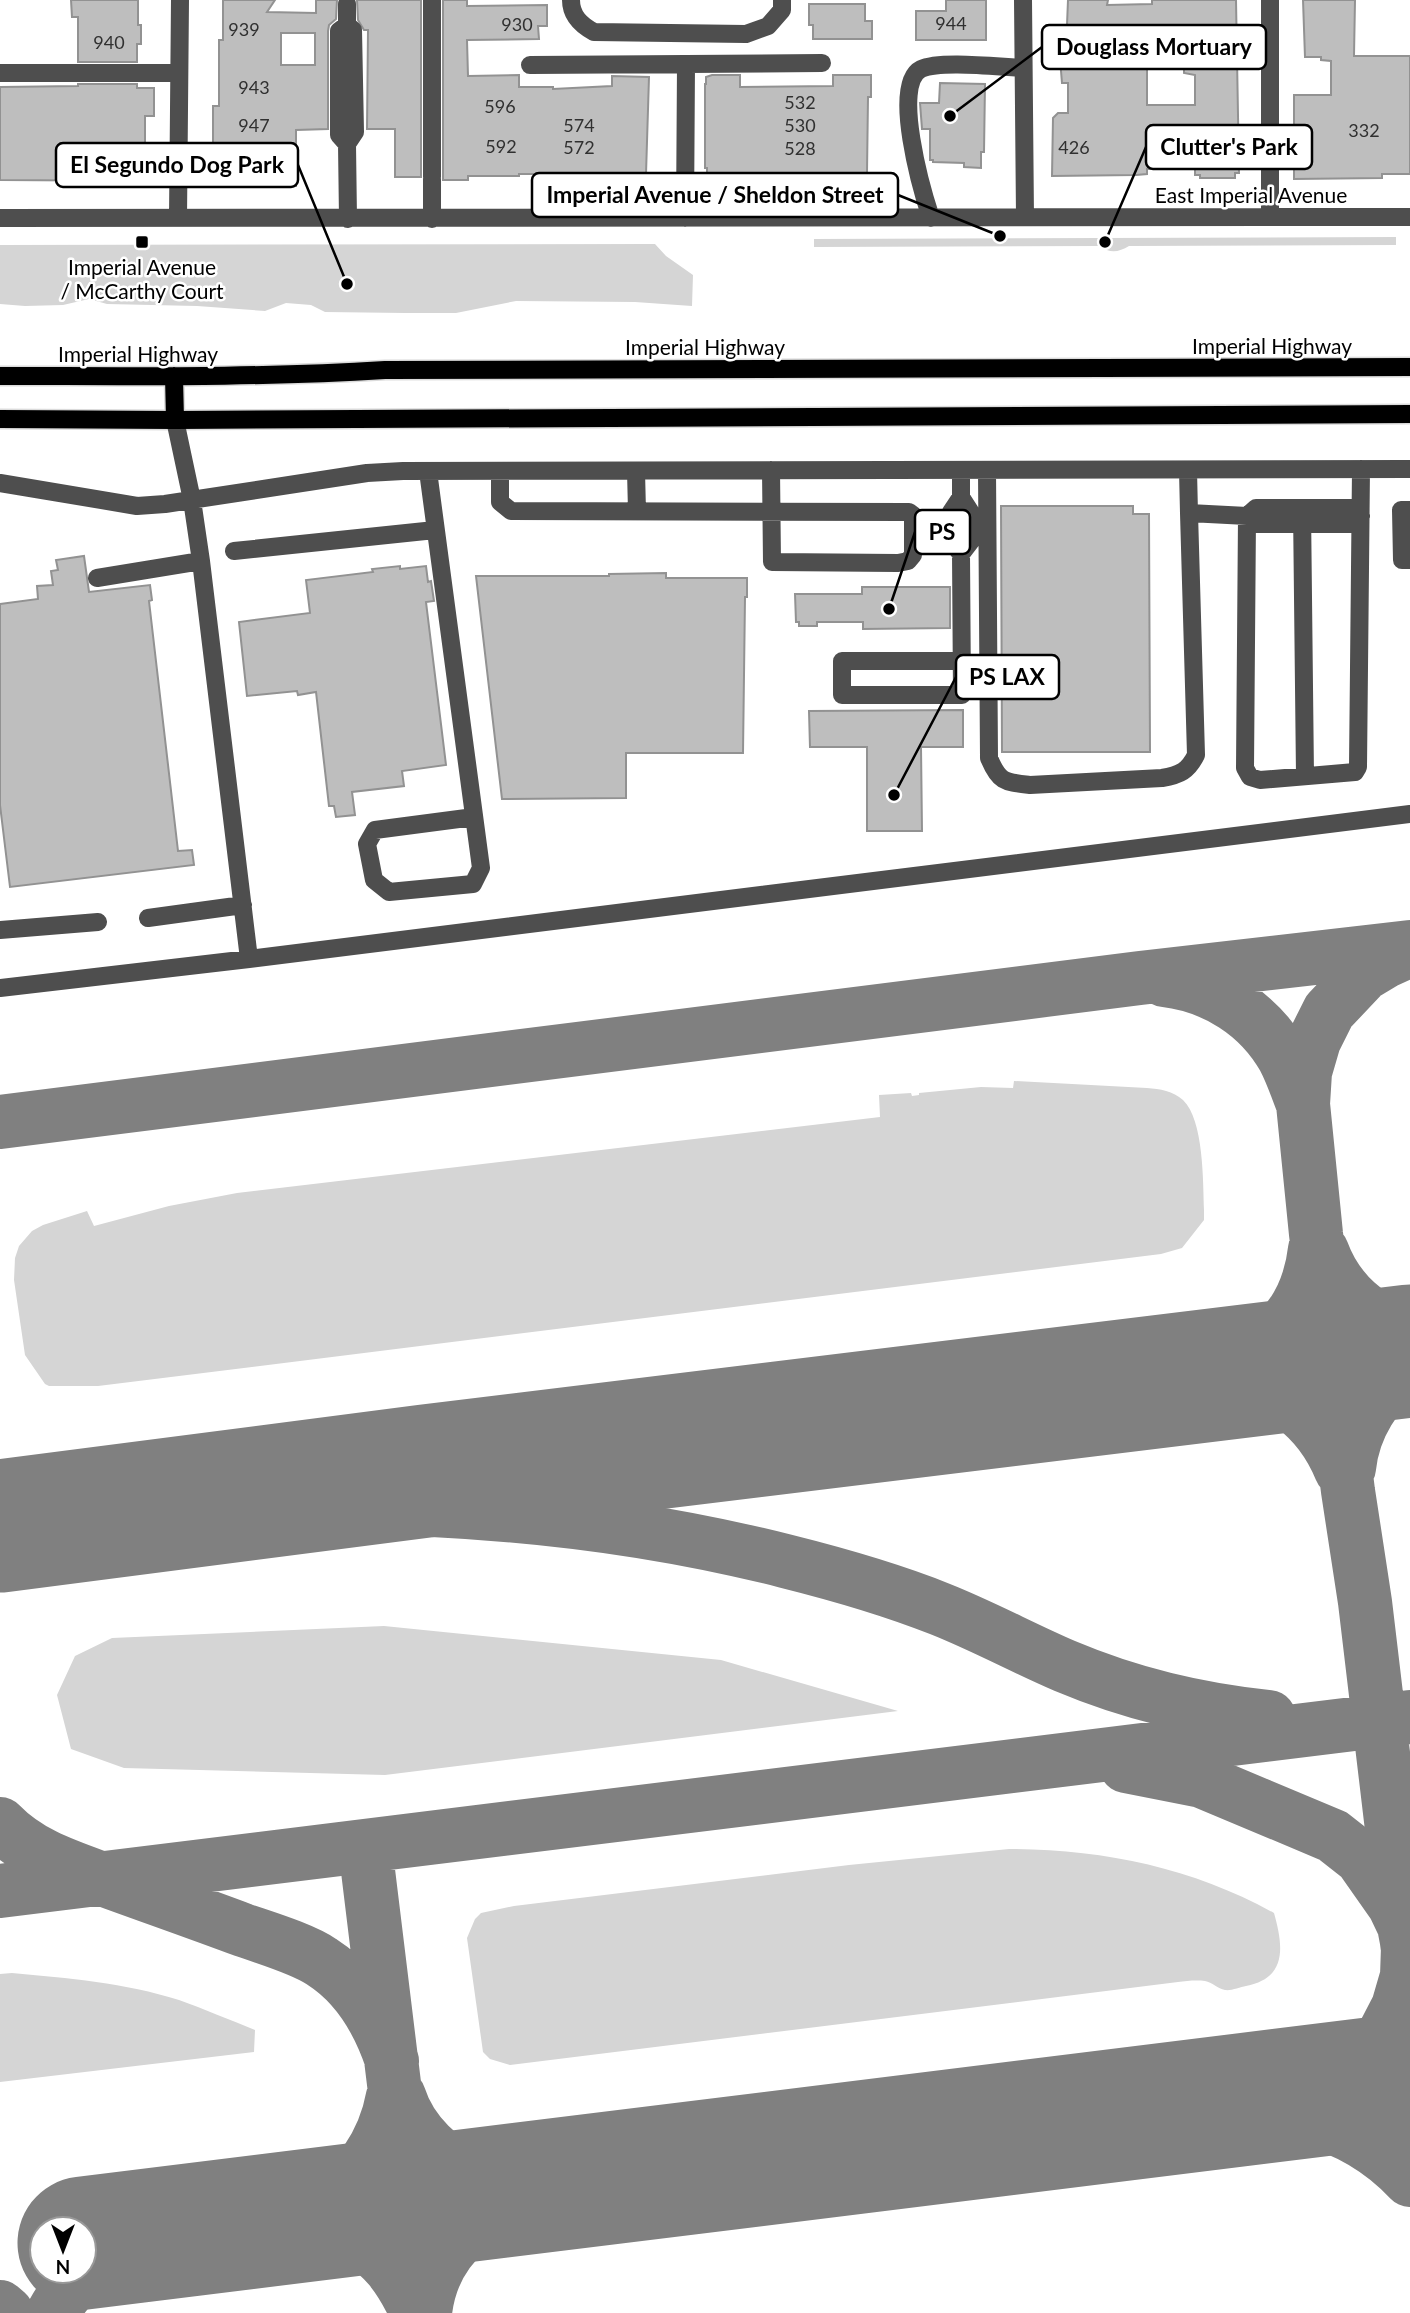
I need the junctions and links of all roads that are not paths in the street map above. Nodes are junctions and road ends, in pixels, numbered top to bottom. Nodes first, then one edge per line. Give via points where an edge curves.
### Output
1 (180, 0) edge
2 (432, 0) edge
3 (571, 0) edge
4 (782, 0) edge
5 (1023, 0) edge
6 (1270, 0) edge
7 (347, 4) dead end
8 (822, 63) dead end
9 (686, 64) junction
10 (530, 65) dead end
11 (1023, 68) junction
12 (0, 73) edge
13 (179, 73) junction
14 (1025, 217) junction
15 (1270, 217) junction
16 (1410, 217) edge
17 (0, 218) edge
18 (178, 218) junction
19 (685, 218) junction
20 (931, 218) junction
21 (348, 219) junction
22 (432, 219) junction
23 (1410, 368) edge
24 (0, 376) edge
25 (174, 376) junction
26 (1410, 414) edge
27 (0, 419) edge
28 (175, 420) junction
29 (1361, 469) junction
30 (1410, 469) edge
31 (771, 470) junction
32 (961, 470) junction
33 (987, 470) junction
34 (1188, 470) junction
35 (428, 471) junction
36 (500, 471) junction
37 (636, 471) junction
38 (0, 483) edge
39 (192, 500) junction
40 (1410, 510) edge
41 (637, 512) junction
42 (773, 512) junction
43 (1189, 513) junction
44 (1247, 516) junction
45 (1303, 516) junction
46 (1361, 516) junction
47 (435, 530) junction
48 (234, 551) dead end
49 (1410, 560) edge
50 (201, 561) junction
51 (97, 578) dead end
52 (962, 661) junction
53 (1305, 776) junction
54 (1410, 814) edge
55 (474, 817) junction
56 (243, 905) junction
57 (148, 918) dead end
58 (98, 922) dead end
59 (0, 930) edge
60 (249, 959) junction
61 (0, 988) edge

1 - 13 street
2 - 22 street
3 - 4 street via 581,25 594,32 746,34 768,26 782,10
5 - 11 street
6 - 15 street
7 - 21 street via 347,24 353,30 355,132 347,144
8 - 9 street
9 - 10 street
9 - 19 street
11 - 14 street
11 - 20 street via 932,65 918,70 910,81 907,96 915,169
12 - 13 street
13 - 18 street
14 - 15 street, East Imperial Avenue
14 - 20 street, East Imperial Avenue
15 - 16 street, East Imperial Avenue
17 - 18 street, East Imperial Avenue
18 - 21 street, East Imperial Avenue
19 - 20 street, East Imperial Avenue
19 - 22 street, East Imperial Avenue
21 - 22 street, East Imperial Avenue
23 - 25 main road, Imperial Highway via 385,370
24 - 25 main road, Imperial Highway
25 - 28 main road
26 - 28 main road
27 - 28 main road
28 - 39 street
29 - 30 street
29 - 34 street
29 - 46 street
31 - 32 street
31 - 37 street
31 - 42 street
32 - 33 street
32 - 52 street via 961,497 951,512 951,541 961,554
33 - 34 street
33 - 43 street via 989,758 996,774 1009,783 1162,778 1189,768 1196,755
34 - 43 street
35 - 36 street
35 - 39 street via 367,473
35 - 47 street
36 - 37 street
36 - 41 street via 500,502 512,511
37 - 41 street
38 - 39 street via 137,506
39 - 50 street
40 - 49 street via 1401,510 1402,560
41 - 42 street
42 - 42 street via 772,562 898,563 913,555 914,515 909,512
43 - 44 street
44 - 45 street via 1256,508
44 - 53 street via 1245,768 1250,777 1260,780
45 - 46 street via 1351,508
45 - 53 street
46 - 53 street via 1358,767 1355,772
47 - 48 street
47 - 55 street
50 - 51 street
50 - 56 street
52 - 52 street via 842,661 842,695 962,695
54 - 60 street
55 - 55 street via 481,869 473,884 389,892 374,880 367,844 375,830
56 - 57 street
56 - 60 street
58 - 59 street
60 - 61 street

